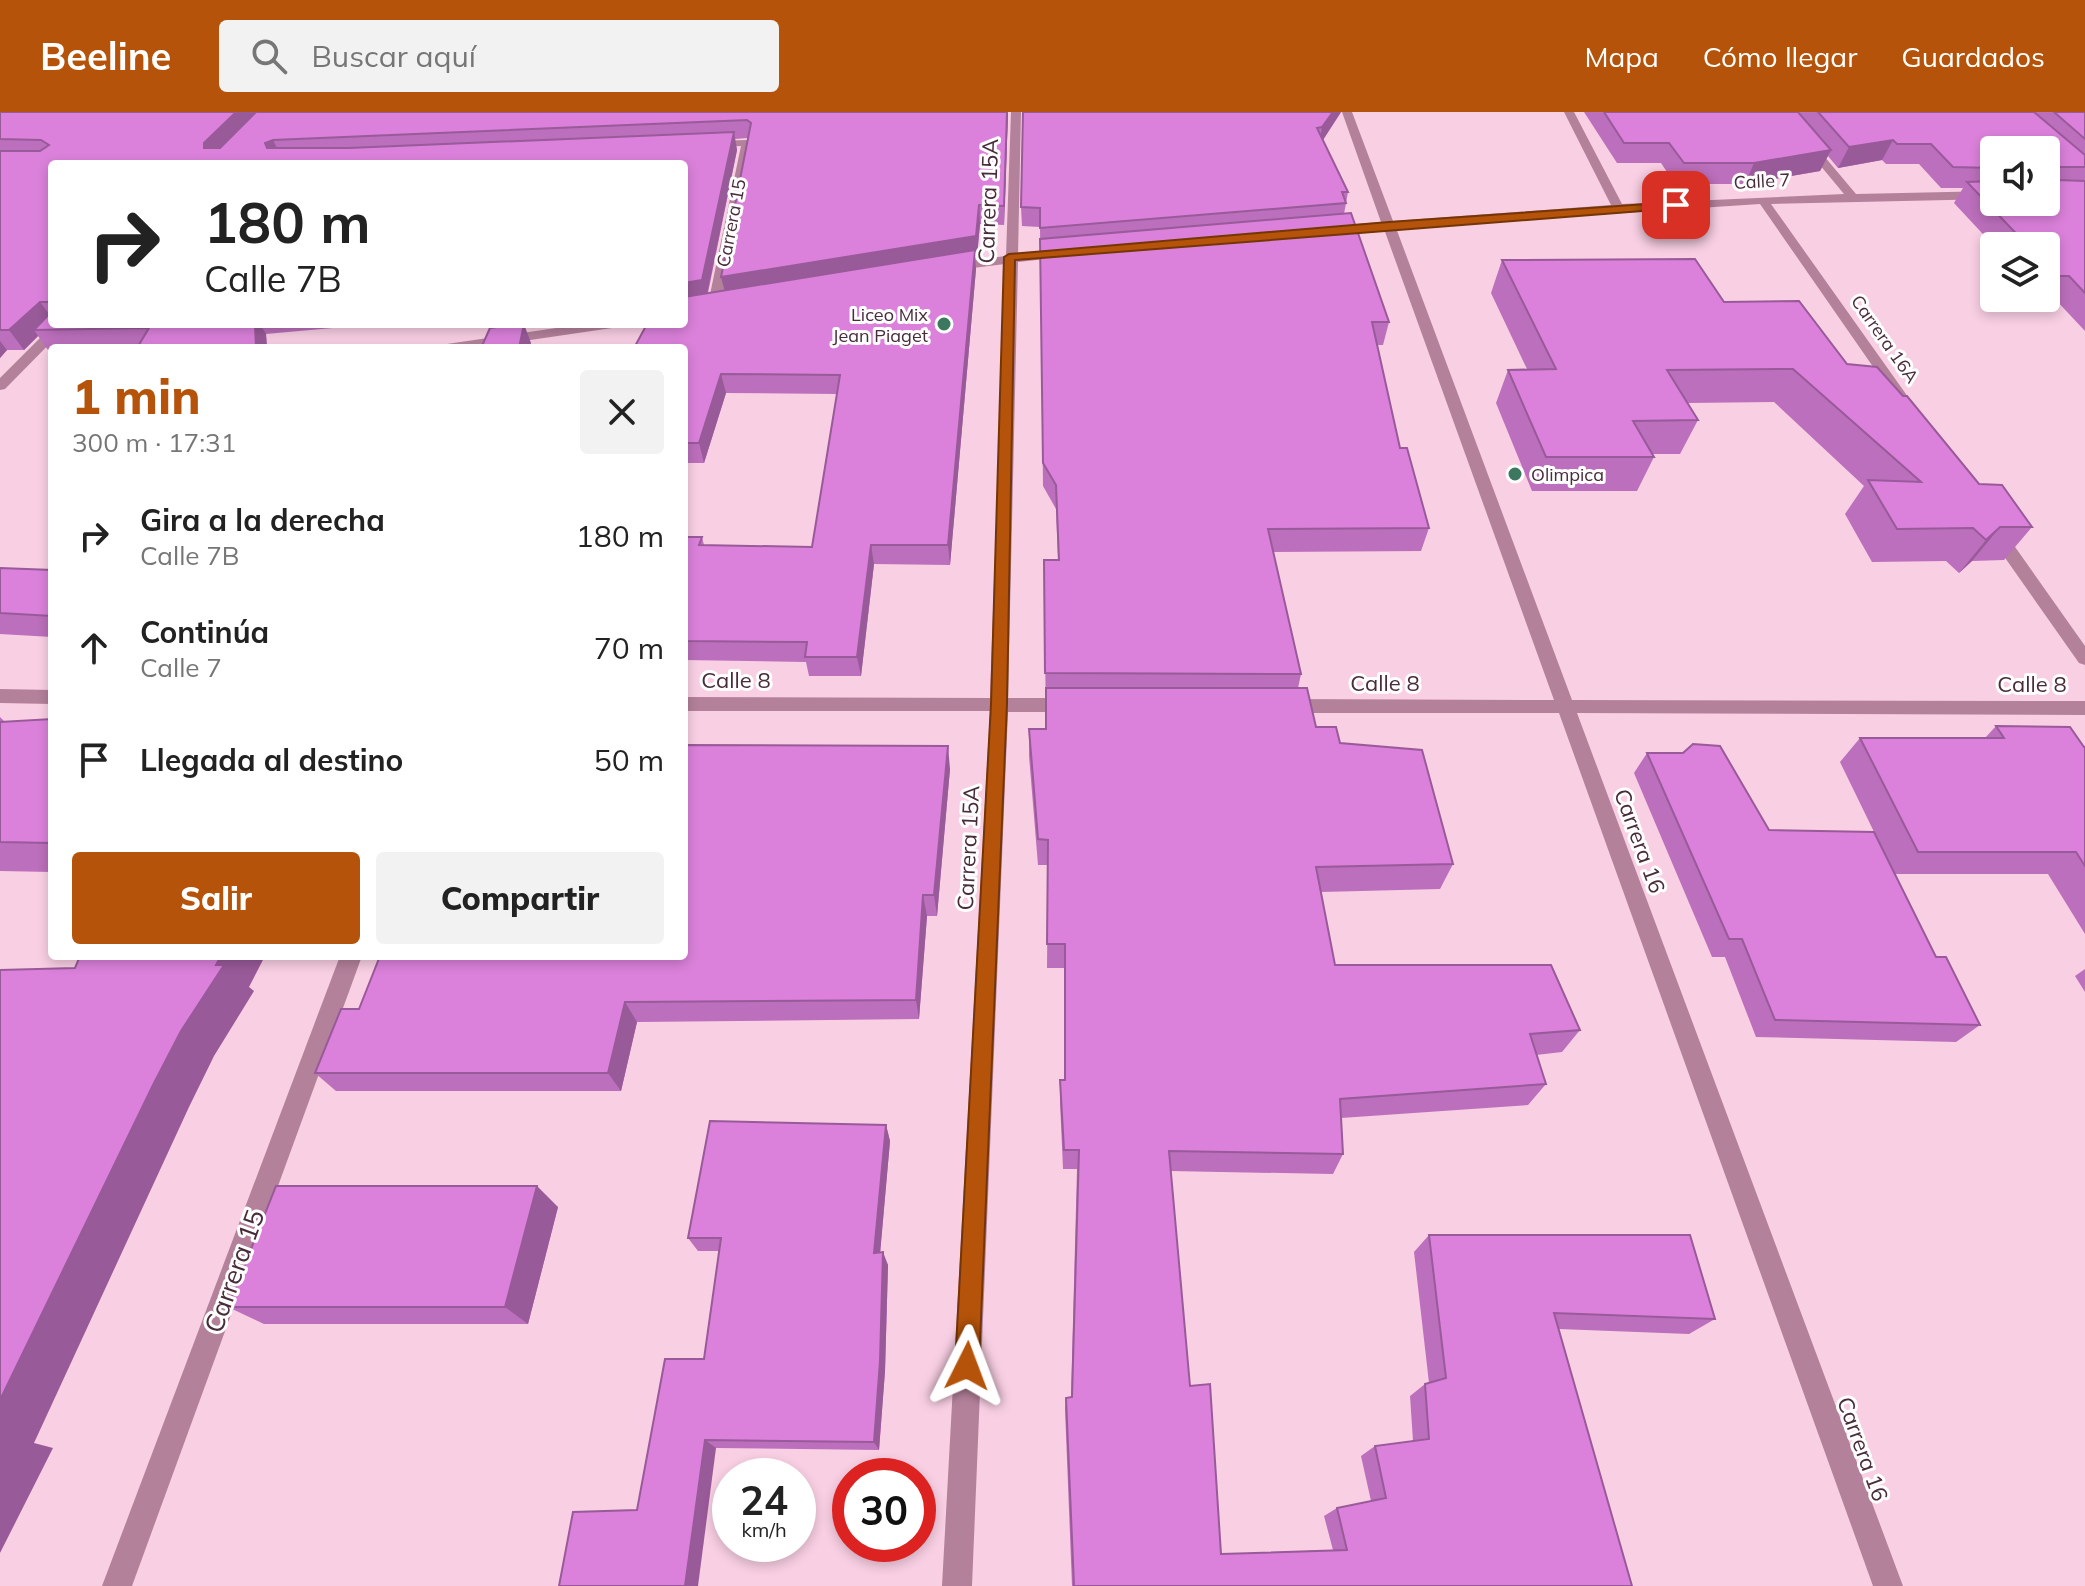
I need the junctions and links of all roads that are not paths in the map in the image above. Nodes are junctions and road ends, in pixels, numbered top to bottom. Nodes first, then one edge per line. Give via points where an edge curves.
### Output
1 (1016, 112) edge
2 (1347, 112) edge
3 (1569, 112) edge
4 (1781, 112) edge
5 (700, 145) edge
6 (1851, 195) junction
7 (1980, 195) edge
8 (1762, 199) junction
9 (1619, 210) junction
10 (1389, 225) junction
11 (1310, 232) edge
12 (1073, 252) edge
13 (1009, 257) junction
14 (932, 270) edge
15 (730, 301) edge
16 (715, 304) junction
17 (699, 307) edge
18 (58, 328) edge
19 (604, 328) edge
20 (484, 344) edge
21 (0, 386) edge
22 (1914, 416) edge
23 (1986, 518) edge
24 (2085, 659) edge
25 (0, 696) edge
26 (48, 697) edge
27 (688, 704) edge
28 (999, 704) junction
29 (1094, 705) edge
30 (1267, 706) edge
31 (1566, 708) junction
32 (2085, 708) edge
33 (350, 960) edge
34 (117, 1586) edge
35 (957, 1586) edge
36 (1888, 1586) edge

1 - 13 street, Carrera 15A
2 - 10 street, Carrera 16
3 - 9 street
4 - 6 street
5 - 16 street, Carrera 15 via 747,143
6 - 7 street, Calle 7
6 - 8 street, Calle 7
8 - 9 street, Calle 7
8 - 22 street, Carrera 16A
9 - 10 street, Calle 7
10 - 11 street, Calle 7
10 - 31 street, Carrera 16
12 - 13 street
13 - 14 street
13 - 28 street, Carrera 15A
15 - 16 street
16 - 17 street
18 - 21 street
19 - 20 street
23 - 24 street
25 - 26 street
27 - 28 street, Calle 8
28 - 29 street, Calle 8
28 - 35 street, Carrera 15A
30 - 31 street, Calle 8
31 - 32 street, Calle 8
31 - 36 street, Carrera 16
33 - 34 street, Carrera 15

